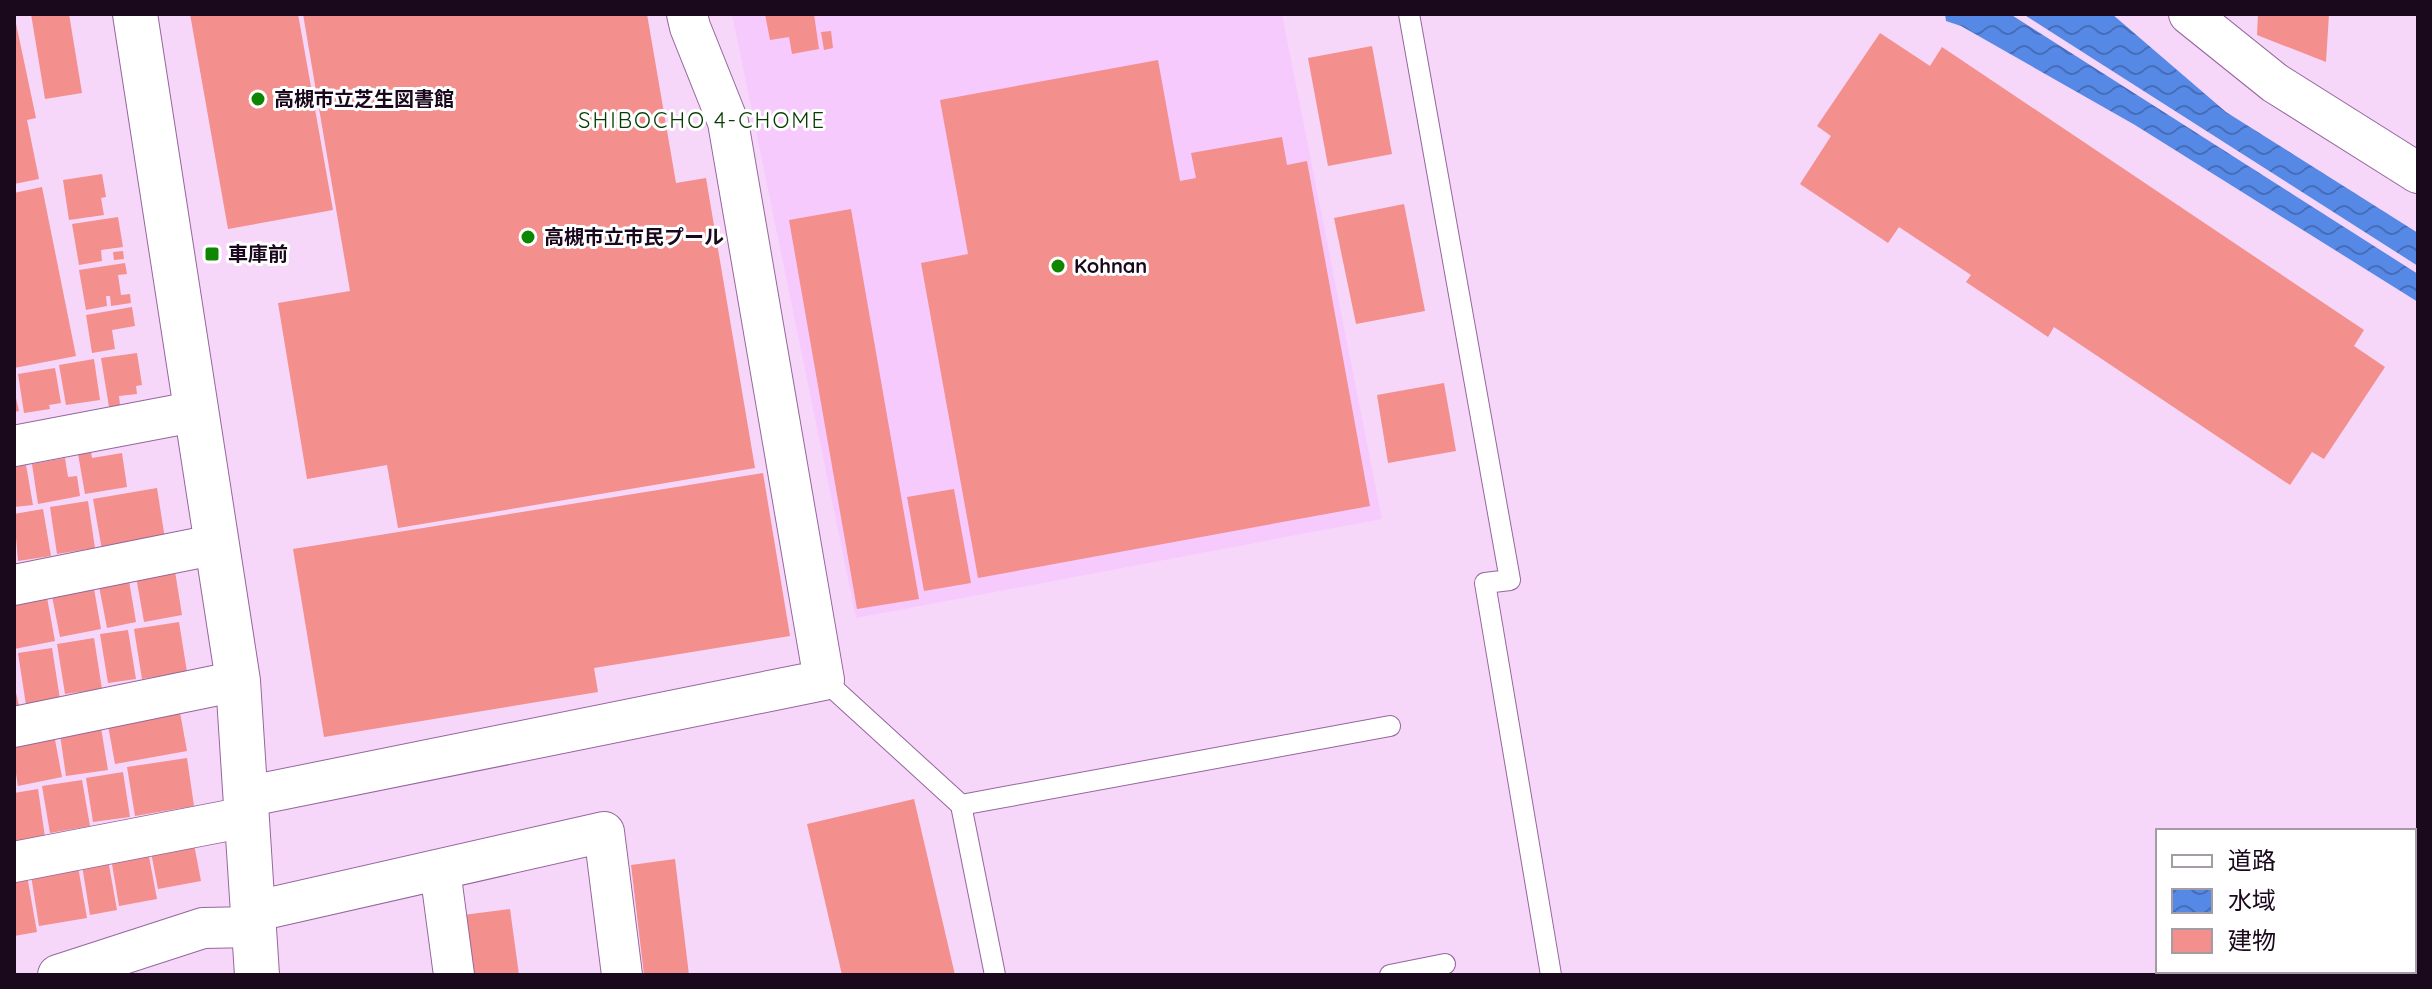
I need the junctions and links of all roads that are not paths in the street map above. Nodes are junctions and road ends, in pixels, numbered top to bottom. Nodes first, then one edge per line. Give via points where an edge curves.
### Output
1 (135, 14) edge
2 (687, 14) edge
3 (1409, 14) edge
4 (2189, 14) edge
5 (2418, 173) edge
6 (198, 411) junction
7 (14, 446) edge
8 (218, 544) junction
9 (14, 585) edge
10 (824, 680) junction
11 (238, 681) junction
12 (1390, 726) dead end
13 (14, 727) edge
14 (961, 805) junction
15 (246, 807) junction
16 (14, 862) edge
17 (440, 870) junction
18 (253, 920) junction
19 (1445, 964) dead end
20 (58, 975) edge
21 (257, 975) edge
22 (454, 975) edge
23 (622, 975) edge
24 (995, 975) edge
25 (1390, 975) edge
26 (1551, 975) edge

1 - 6 street
2 - 10 street via 728,122
3 - 26 lane via 1510,580 1485,583
4 - 5 street via 2275,83
6 - 7 street
6 - 8 street
8 - 9 street
8 - 11 street
10 - 14 lane
10 - 15 street
11 - 13 street
11 - 15 street
12 - 14 lane
14 - 24 lane
15 - 16 street
15 - 18 street
17 - 18 street
17 - 22 street
17 - 23 street via 604,832
18 - 20 street via 203,928
18 - 21 street
19 - 25 lane

